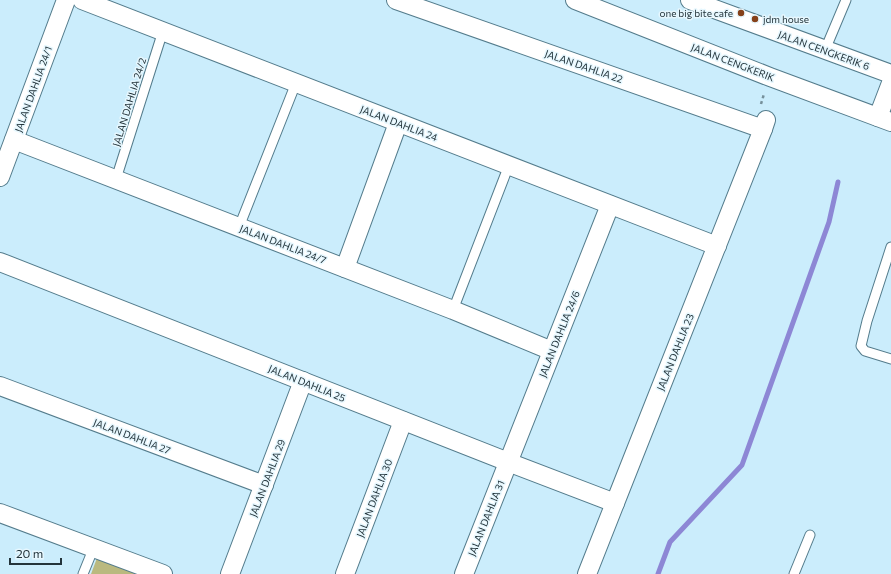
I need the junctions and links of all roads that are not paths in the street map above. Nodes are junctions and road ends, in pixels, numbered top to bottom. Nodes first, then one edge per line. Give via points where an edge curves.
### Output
1 (66, 0) edge
2 (82, 0) edge
3 (396, 0) edge
4 (575, 0) edge
5 (690, 0) edge
6 (846, 0) edge
7 (162, 31) junction
8 (825, 50) junction
9 (891, 74) edge
10 (296, 83) junction
11 (891, 83) edge
12 (884, 119) edge
13 (398, 123) junction
14 (764, 124) joint
15 (14, 140) junction
16 (509, 165) junction
17 (0, 177) edge
18 (116, 179) junction
19 (610, 205) junction
20 (239, 227) junction
21 (716, 246) junction
22 (891, 247) edge
23 (0, 262) edge
24 (345, 268) junction
25 (453, 310) junction
26 (552, 351) junction
27 (891, 359) edge
28 (303, 381) junction
29 (0, 386) edge
30 (403, 421) junction
31 (508, 462) junction
32 (264, 485) junction
33 (614, 503) junction
34 (0, 513) edge
35 (810, 536) dead end
36 (94, 547) junction
37 (83, 574) edge
38 (163, 574) edge
39 (230, 574) edge
40 (345, 574) edge
41 (464, 574) edge
42 (587, 574) edge
43 (794, 574) edge

1 - 15 street, JALAN DAHLIA 24/1
2 - 7 street, JALAN DAHLIA 24
3 - 14 street, JALAN DAHLIA 22
4 - 12 street, JALAN CENGKERIK
5 - 8 street, JALAN CENGKERIK 6
6 - 8 lane
7 - 10 street, JALAN DAHLIA 24
7 - 18 lane, JALAN DAHLIA 24/2
8 - 9 street, JALAN CENGKERIK 6
10 - 13 street, JALAN DAHLIA 24
10 - 20 lane
11 - 12 street
13 - 16 street, JALAN DAHLIA 24
13 - 24 street
14 - 21 street, JALAN DAHLIA 23
15 - 17 street, JALAN DAHLIA 24/1
15 - 18 street, JALAN DAHLIA 24/7
16 - 19 street, JALAN DAHLIA 24
16 - 25 lane
18 - 20 street, JALAN DAHLIA 24/7
19 - 21 street, JALAN DAHLIA 24
19 - 26 street, JALAN DAHLIA 24/6
20 - 24 street, JALAN DAHLIA 24/7
21 - 33 street, JALAN DAHLIA 23
22 - 27 lane via 861,346 865,351
23 - 28 street, JALAN DAHLIA 25
24 - 25 street, JALAN DAHLIA 24/7
25 - 26 street, JALAN DAHLIA 24/7
26 - 31 street, JALAN DAHLIA 24/6
28 - 30 street, JALAN DAHLIA 25
28 - 32 street, JALAN DAHLIA 29
29 - 32 street, JALAN DAHLIA 27
30 - 31 street, JALAN DAHLIA 25
30 - 40 street, JALAN DAHLIA 30
31 - 33 street, JALAN DAHLIA 25
31 - 41 street, JALAN DAHLIA 31
32 - 39 street, JALAN DAHLIA 29
33 - 42 street, JALAN DAHLIA 23
34 - 36 street
35 - 43 lane
36 - 37 lane
36 - 38 street

